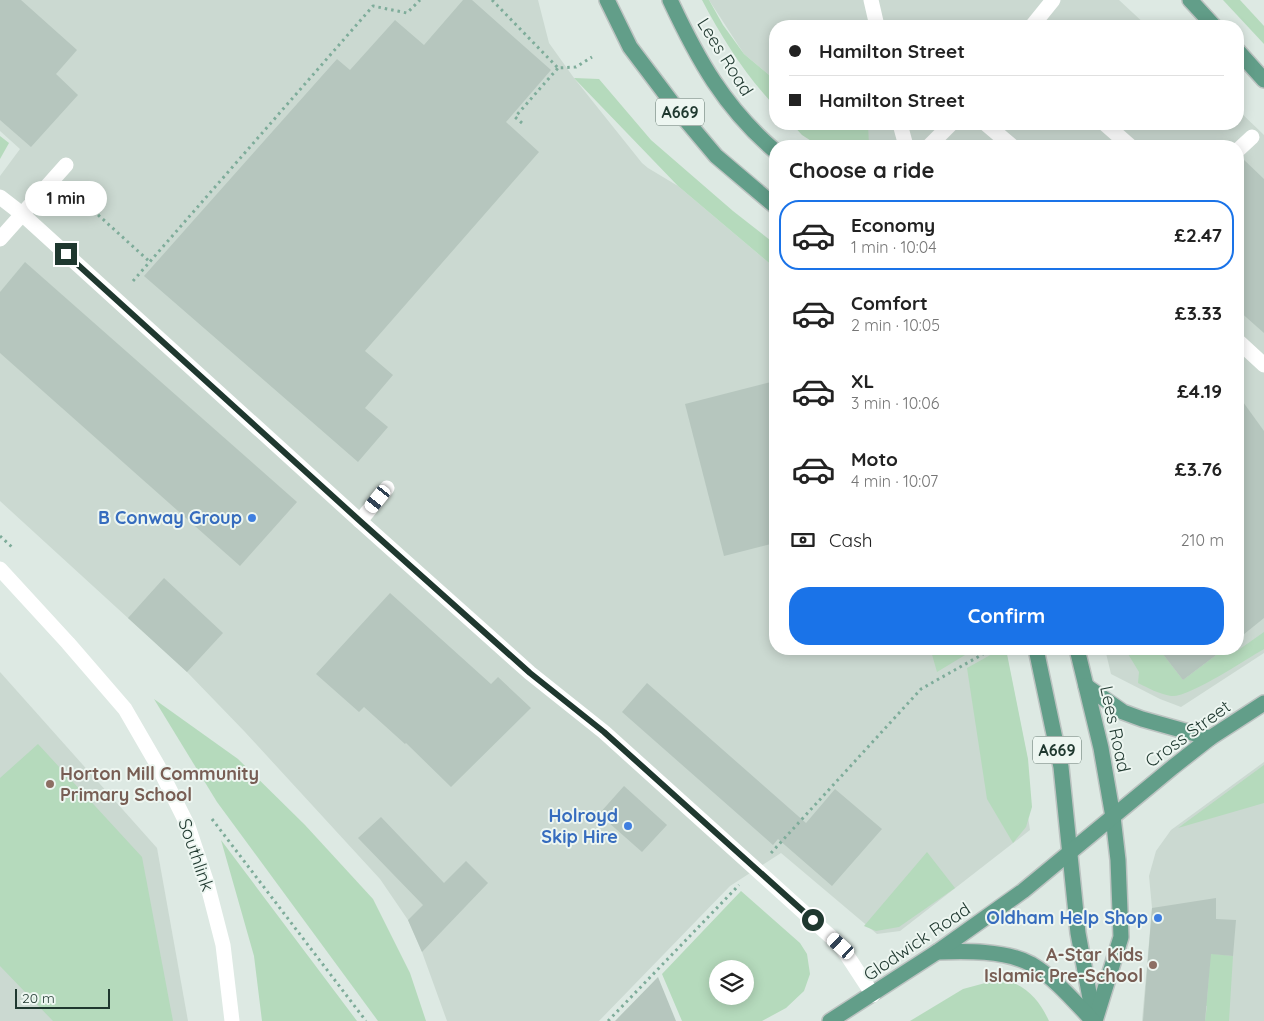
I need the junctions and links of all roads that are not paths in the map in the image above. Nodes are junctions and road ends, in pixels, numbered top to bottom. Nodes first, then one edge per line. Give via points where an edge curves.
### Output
1 (607, 0) edge
2 (670, 0) edge
3 (871, 0) edge
4 (1053, 0) edge
5 (1190, 0) edge
6 (876, 20) edge
7 (1037, 20) edge
8 (1208, 20) edge
9 (1244, 58) edge
10 (1264, 80) edge
11 (945, 130) edge
12 (993, 130) edge
13 (1112, 130) edge
14 (1252, 137) dead end
15 (935, 140) edge
16 (1005, 140) edge
17 (1123, 140) edge
18 (1244, 144) edge
19 (769, 146) edge
20 (66, 165) dead end
21 (0, 197) edge
22 (769, 201) edge
23 (22, 214) junction
24 (0, 239) edge
25 (1244, 347) edge
26 (1264, 365) edge
27 (387, 488) dead end
28 (360, 521) junction
29 (0, 570) edge
30 (1037, 655) edge
31 (1078, 655) edge
32 (1086, 686) junction
33 (1264, 703) edge
34 (1210, 738) junction
35 (1113, 817) junction
36 (1068, 853) junction
37 (937, 952) junction
38 (873, 994) junction
39 (232, 1021) edge
40 (830, 1021) edge
41 (1094, 1021) edge

1 - 22 main road, A669 via 630,47 686,119 716,156
2 - 19 main road, Lees Road / A669 via 693,48 722,94
3 - 6 street
4 - 7 street
5 - 8 main road
9 - 10 main road
11 - 15 street
12 - 16 street
13 - 17 street
14 - 18 street
20 - 23 street
21 - 23 street
23 - 24 street
23 - 28 street
25 - 26 street
27 - 28 street
28 - 38 street via 530,673 604,732 841,946
29 - 39 street, Southlink via 125,709 158,766 188,826 207,883 223,945
30 - 36 main road, A669 via 1060,767
31 - 32 main road, Lees Road / A669
32 - 34 main road via 1123,712
32 - 35 main road, Lees Road / A669
33 - 34 main road, Cross Street
34 - 35 main road, Cross Street
35 - 36 main road
35 - 41 main road, Lees Road / A669 via 1121,937
36 - 37 main road, Glodwick Road via 1023,891
36 - 41 main road, A669
37 - 38 main road, Glodwick Road
37 - 41 main road via 976,951 1022,960 1052,979
38 - 40 main road, Glodwick Road

